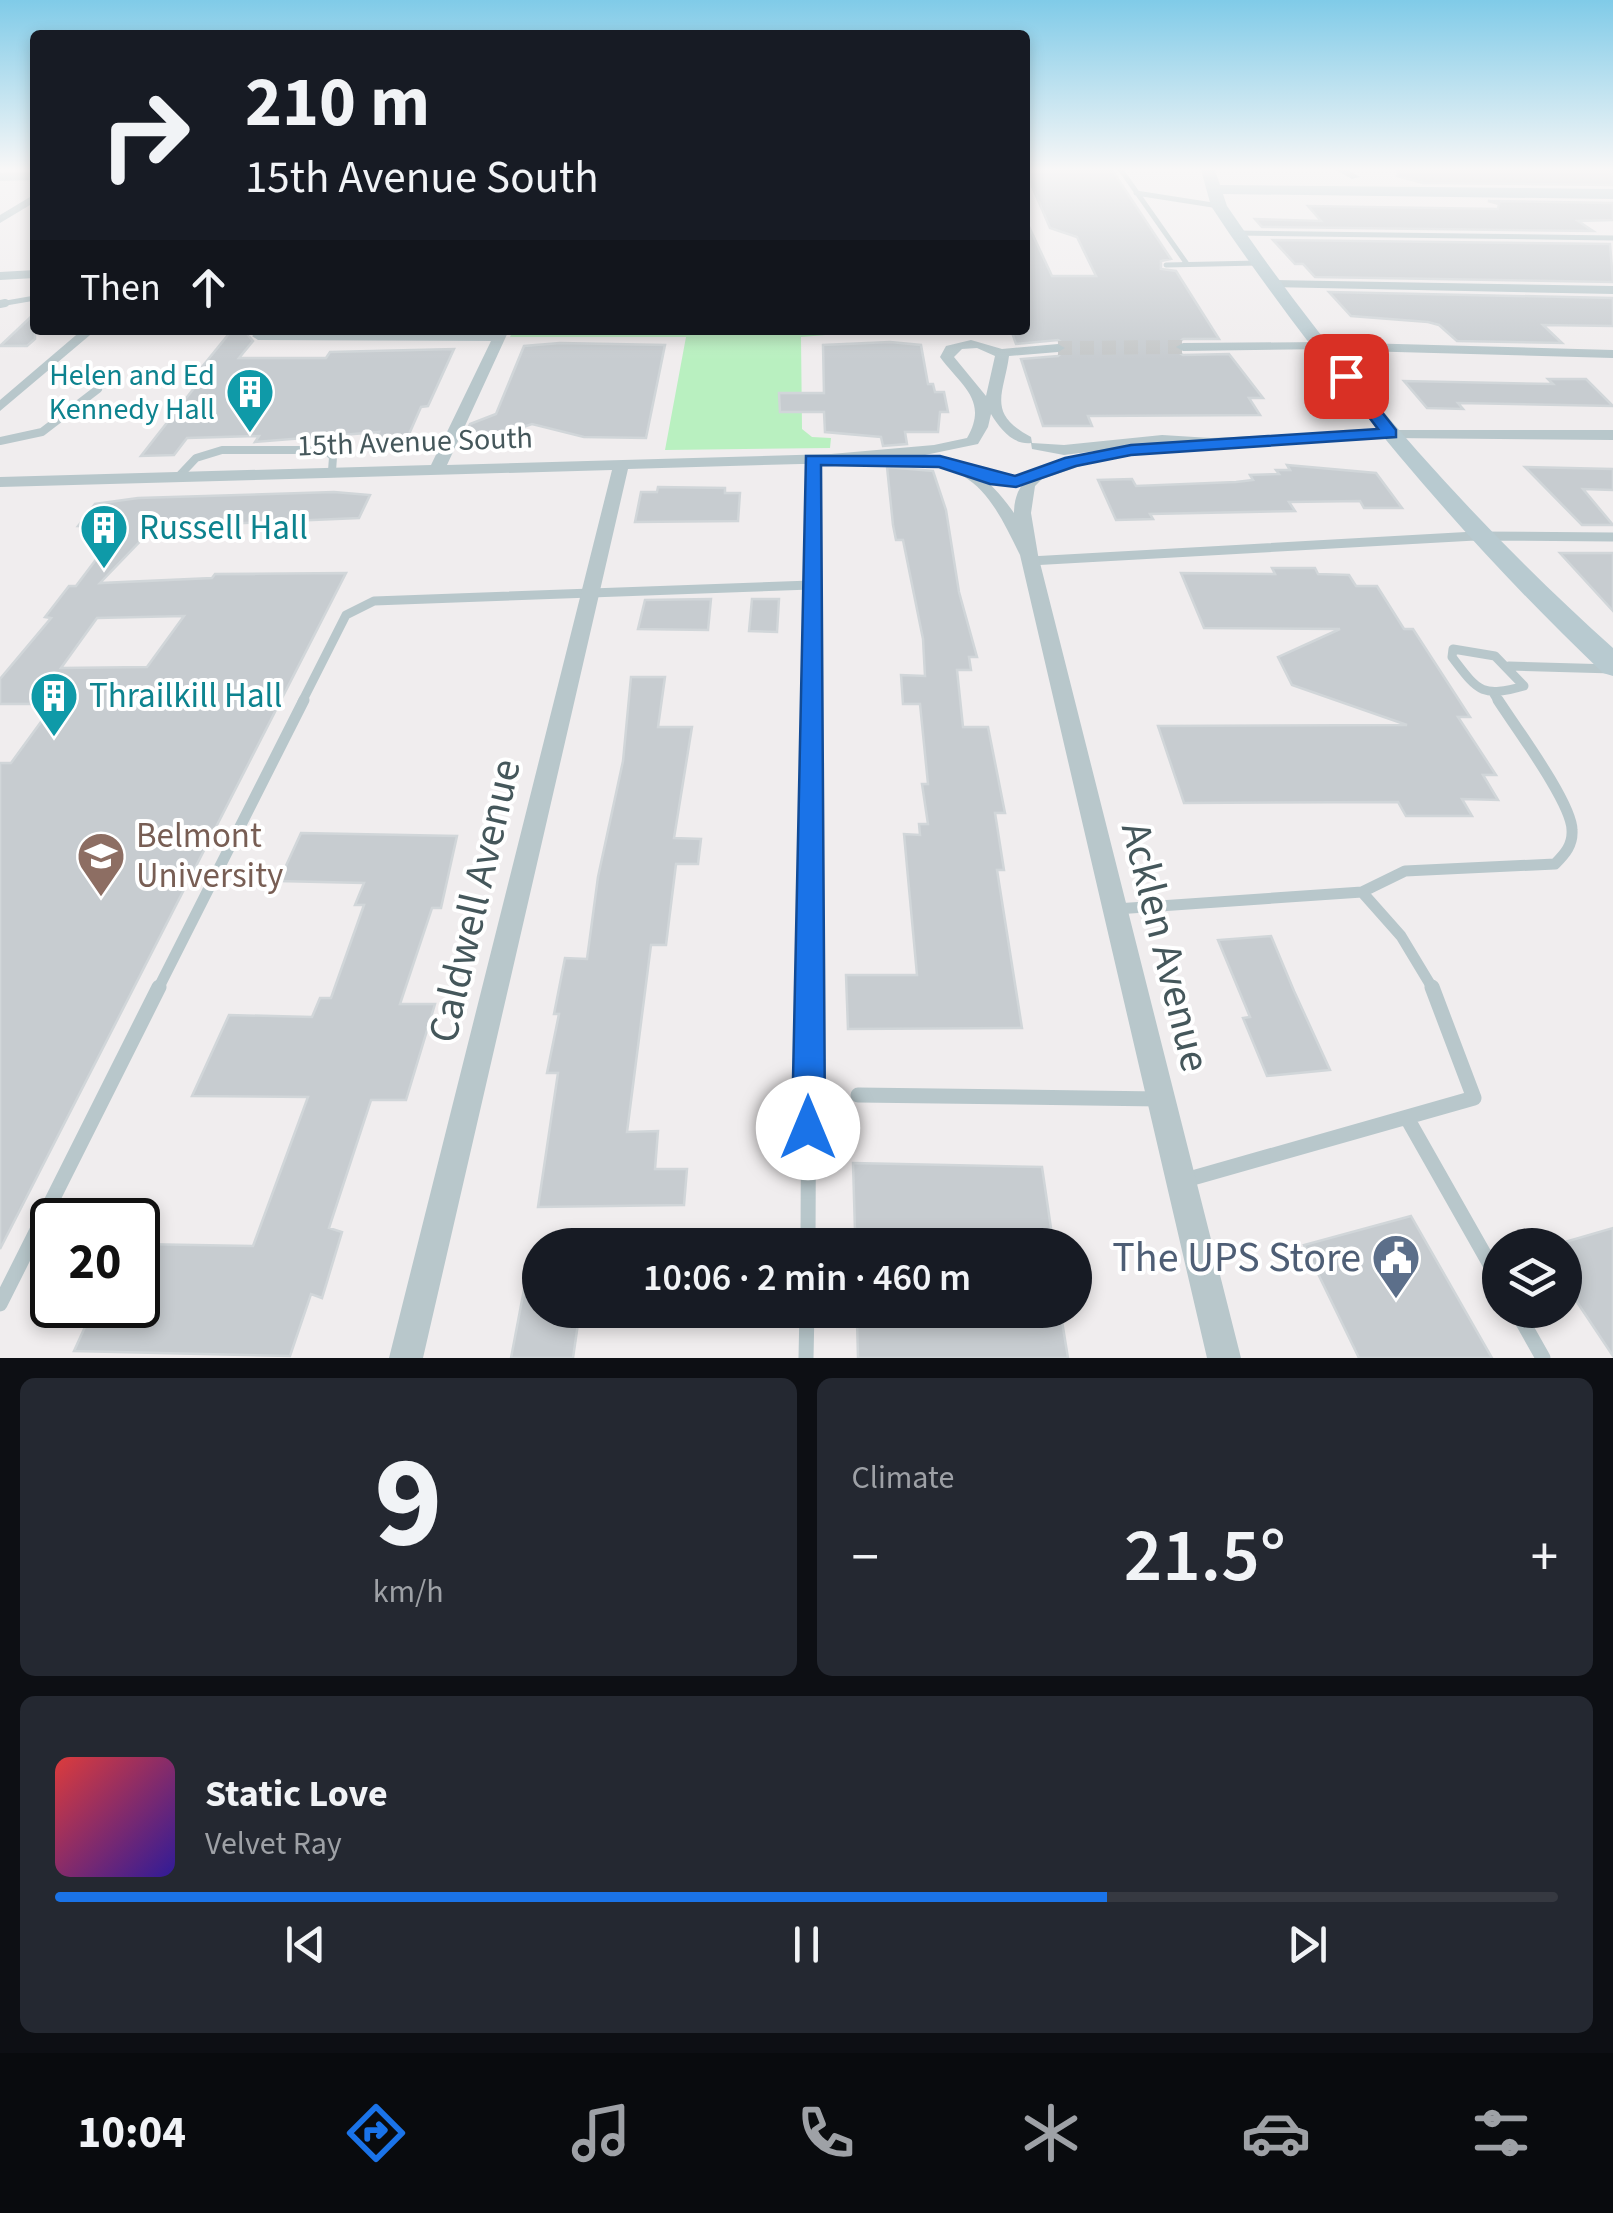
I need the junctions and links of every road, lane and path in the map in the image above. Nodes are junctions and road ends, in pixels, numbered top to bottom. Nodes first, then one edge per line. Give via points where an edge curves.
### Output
1 (1165, 233) edge
2 (1237, 233) edge
3 (1265, 233) edge
4 (1613, 238) edge
5 (1258, 263) junction
6 (1187, 264) junction
7 (1166, 265) dead end
8 (30, 274) edge
9 (0, 276) edge
10 (1274, 284) junction
11 (1613, 290) edge
12 (30, 299) edge
13 (0, 304) edge
14 (84, 335) edge
15 (339, 335) edge
16 (501, 335) edge
17 (258, 336) dead end
18 (1322, 346) junction
19 (1183, 347) tunnel mouth
20 (1058, 348) tunnel mouth
21 (1613, 354) edge
22 (949, 358) junction
23 (1001, 358) junction
24 (98, 389) dead end
25 (0, 407) edge
26 (1390, 434) junction
27 (1613, 435) edge
28 (0, 441) edge
29 (973, 441) junction
30 (1032, 443) junction
31 (1211, 443) junction
32 (831, 459) junction
33 (812, 460) junction
34 (621, 464) junction
35 (438, 468) junction
36 (332, 471) junction
37 (974, 472) junction
38 (179, 476) junction
39 (1038, 476) junction
40 (0, 482) edge
41 (1476, 536) junction
42 (1613, 536) edge
43 (1030, 558) junction
44 (811, 586) junction
45 (591, 590) junction
46 (1509, 666) junction
47 (1613, 667) edge
48 (1494, 694) junction
49 (1362, 892) junction
50 (1115, 909) junction
51 (858, 1095) dead end
52 (1161, 1099) junction
53 (1407, 1118) junction
54 (1181, 1182) junction
55 (808, 1228) edge
56 (1482, 1250) edge
57 (0, 1304) edge
58 (807, 1328) edge
59 (1526, 1328) edge
60 (406, 1358) edge
61 (806, 1358) edge
62 (1224, 1358) edge
63 (1543, 1358) edge

1 - 6 lane
2 - 5 main road
3 - 4 lane
5 - 6 lane
5 - 10 main road
6 - 7 lane
8 - 9 street
10 - 11 street
10 - 18 main road
12 - 13 lane
14 - 25 street
15 - 17 street
16 - 35 street
18 - 19 street
18 - 21 lane
18 - 26 main road
20 - 23 street
22 - 23 street via 970,344
22 - 23 street via 982,372
22 - 29 street via 980,401 984,421
23 - 30 street via 992,387 996,408 1010,431
24 - 28 lane via 63,424 23,441
26 - 27 street
26 - 31 street
26 - 41 main road
29 - 30 street, 15th Avenue South via 997,435
29 - 32 street, 15th Avenue South
29 - 37 street via 964,454
30 - 31 street via 1064,450 1162,440
30 - 39 street, Acklen Avenue via 1047,461
31 - 39 street via 1103,454
32 - 33 street, 15th Avenue South
32 - 37 street, 15th Avenue South via 933,461
33 - 34 street, 15th Avenue South
33 - 44 lane
34 - 35 street, 15th Avenue South
34 - 45 street, Caldwell Avenue
35 - 36 street, 15th Avenue South
36 - 38 street, 15th Avenue South
36 - 38 lane via 326,450 233,449 196,458
37 - 39 street, 15th Avenue South via 1009,482
37 - 43 street, Acklen Avenue via 1001,500
38 - 40 street, 15th Avenue South
39 - 43 street, Acklen Avenue via 1025,485 1022,498
41 - 42 lane
41 - 43 lane
41 - 47 main road
43 - 50 street, Acklen Avenue
44 - 45 lane
44 - 55 lane
45 - 57 lane via 374,601 346,614
45 - 60 street, Caldwell Avenue
46 - 47 lane
46 - 48 lane via 1524,686
46 - 48 lane via 1478,647 1453,649 1475,688
48 - 49 lane via 1554,787 1572,827 1569,849 1555,864 1406,870
49 - 50 lane
49 - 53 lane via 1394,921 1412,950 1453,1030 1474,1098
50 - 52 street, Acklen Avenue
51 - 52 lane
52 - 54 street, Acklen Avenue
53 - 54 lane
53 - 56 lane
54 - 62 street, Acklen Avenue
58 - 61 lane
59 - 63 lane

